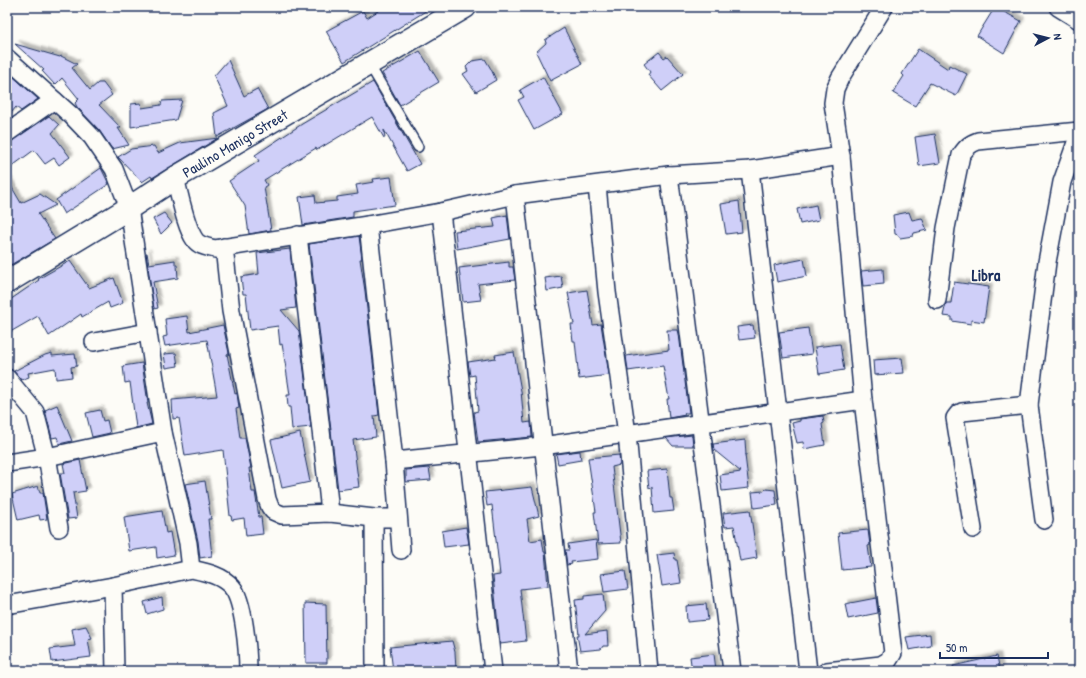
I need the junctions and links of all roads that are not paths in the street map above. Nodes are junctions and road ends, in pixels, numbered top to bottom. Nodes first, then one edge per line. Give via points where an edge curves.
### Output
1 (465, 7) edge
2 (884, 7) edge
3 (1058, 7) edge
4 (1079, 20) edge
5 (7, 58) edge
6 (368, 64) junction
7 (54, 100) junction
8 (1079, 132) edge
9 (7, 133) edge
10 (418, 147) dead end
11 (841, 156) junction
12 (750, 170) junction
13 (669, 175) junction
14 (175, 178) junction
15 (597, 185) junction
16 (515, 195) junction
17 (129, 208) junction
18 (441, 212) junction
19 (368, 225) junction
20 (298, 235) junction
21 (224, 248) junction
22 (7, 282) edge
23 (937, 300) dead end
24 (148, 332) junction
25 (94, 342) dead end
26 (7, 378) edge
27 (863, 400) junction
28 (1029, 405) junction
29 (778, 413) junction
30 (701, 423) junction
31 (163, 432) junction
32 (627, 434) junction
33 (542, 446) junction
34 (468, 453) junction
35 (47, 457) junction
36 (394, 461) junction
37 (7, 463) edge
38 (330, 513) junction
39 (374, 518) junction
40 (398, 518) junction
41 (1044, 520) dead end
42 (59, 528) dead end
43 (973, 529) dead end
44 (401, 550) dead end
45 (191, 569) junction
46 (113, 586) junction
47 (7, 605) edge
48 (115, 671) edge
49 (248, 671) edge
50 (375, 671) edge
51 (493, 671) edge
52 (569, 671) edge
53 (649, 671) edge
54 (732, 671) edge
55 (808, 671) edge
56 (827, 671) edge

1 - 6 street, Paulino Manigo Street
2 - 11 street via 835,89 833,102
3 - 4 street
5 - 7 street
6 - 10 lane
6 - 14 street, Paulino Manigo Street
7 - 9 street
7 - 17 street via 92,137 114,169
8 - 23 street via 978,141 968,145 961,155 946,228
8 - 28 street via 1062,182 1047,262
11 - 12 street
11 - 27 street
12 - 13 street
12 - 29 street
13 - 15 street
13 - 30 street
14 - 17 street, Paulino Manigo Street
14 - 21 street via 195,240 199,244 215,249
15 - 16 street
15 - 32 street via 607,292
16 - 18 street
16 - 33 street
17 - 22 street, Paulino Manigo Street
17 - 24 street
18 - 19 street
18 - 34 street
19 - 20 street
19 - 36 street
20 - 21 street
20 - 38 street
21 - 38 street via 232,311 270,507 282,515
24 - 25 street
24 - 31 street
26 - 35 street via 35,412
27 - 29 street
27 - 56 street via 893,653 888,661 881,665
28 - 41 street
28 - 43 street via 962,412 955,418
29 - 30 street
29 - 55 street
30 - 32 street
30 - 54 street
31 - 35 street
31 - 45 street via 188,543
32 - 33 street
32 - 53 street
33 - 34 street
33 - 52 street
34 - 36 street
34 - 51 street
35 - 37 street
35 - 42 street
36 - 40 street
38 - 39 street
39 - 40 street
39 - 50 street
40 - 44 street
45 - 46 street
45 - 49 street via 222,578 237,594
46 - 47 street
46 - 48 street

